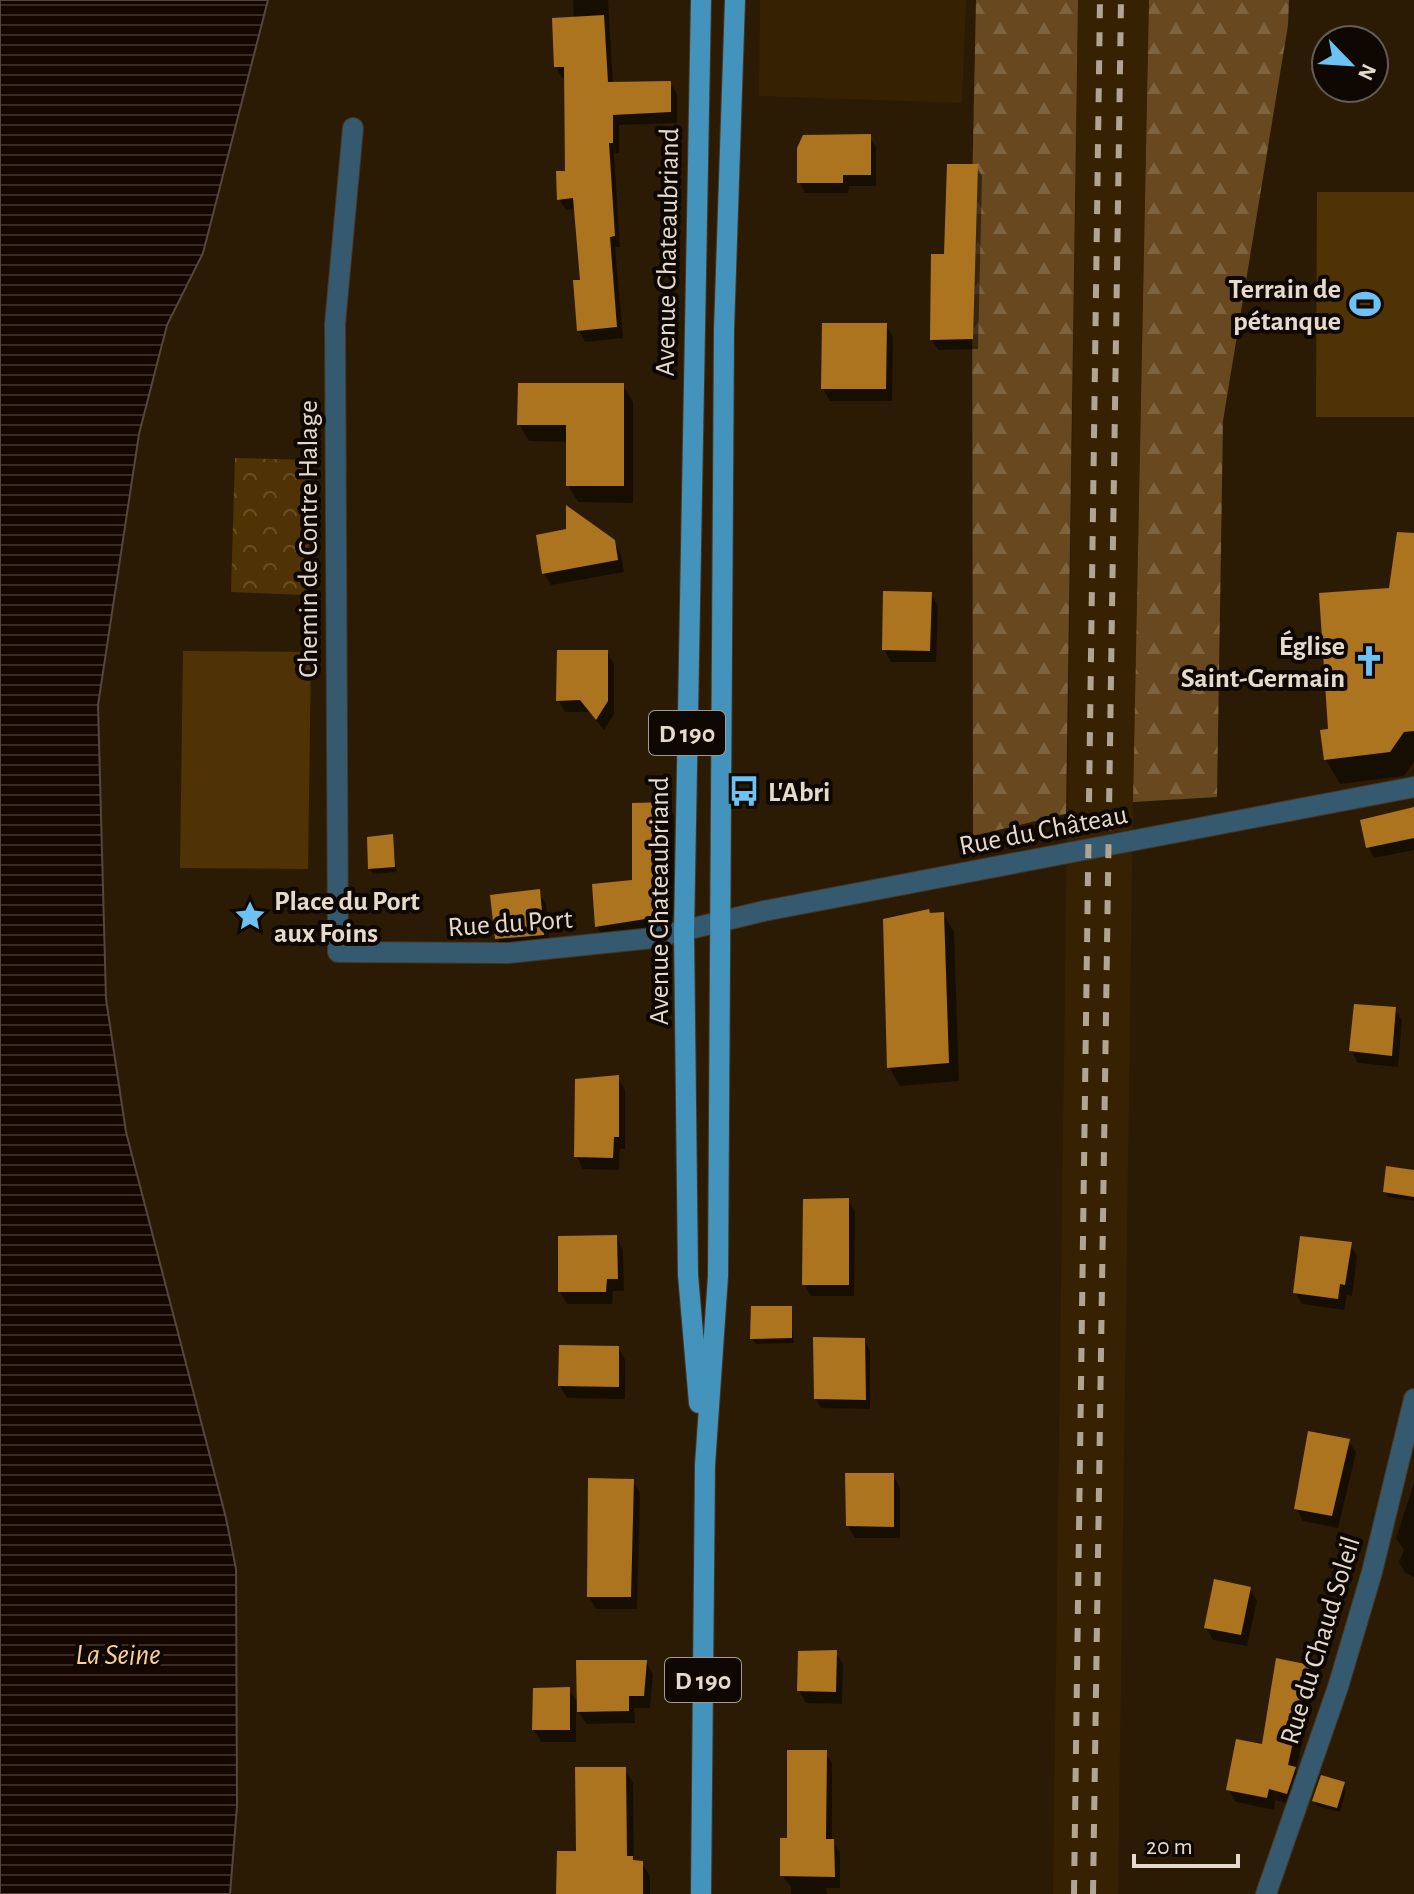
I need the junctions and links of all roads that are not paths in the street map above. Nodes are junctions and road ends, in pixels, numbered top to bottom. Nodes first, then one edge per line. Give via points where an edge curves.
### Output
1 (701, 0) edge
2 (735, 0) edge
3 (353, 128) dead end
4 (1414, 787) edge
5 (719, 924) junction
6 (684, 932) junction
7 (338, 952) joint
8 (1414, 1399) edge
9 (705, 1465) junction
10 (701, 1894) edge
11 (1266, 1894) edge

1 - 6 main road, Avenue Chateaubriand / D 190
2 - 5 main road, Avenue Chateaubriand / D 190 via 724,330
3 - 7 street, Chemin de Contre Halage via 335,324
4 - 5 street, Rue du Château via 764,911
5 - 6 street, Rue du Château
5 - 9 main road, Avenue Chateaubriand / D 190 via 718,1276
6 - 7 street, Rue du Port via 508,953
6 - 9 main road, Avenue Chateaubriand / D 190 via 688,1275
8 - 11 street, Rue du Chaud Soleil via 1338,1687
9 - 10 main road, Avenue Chateaubriand / D 190

